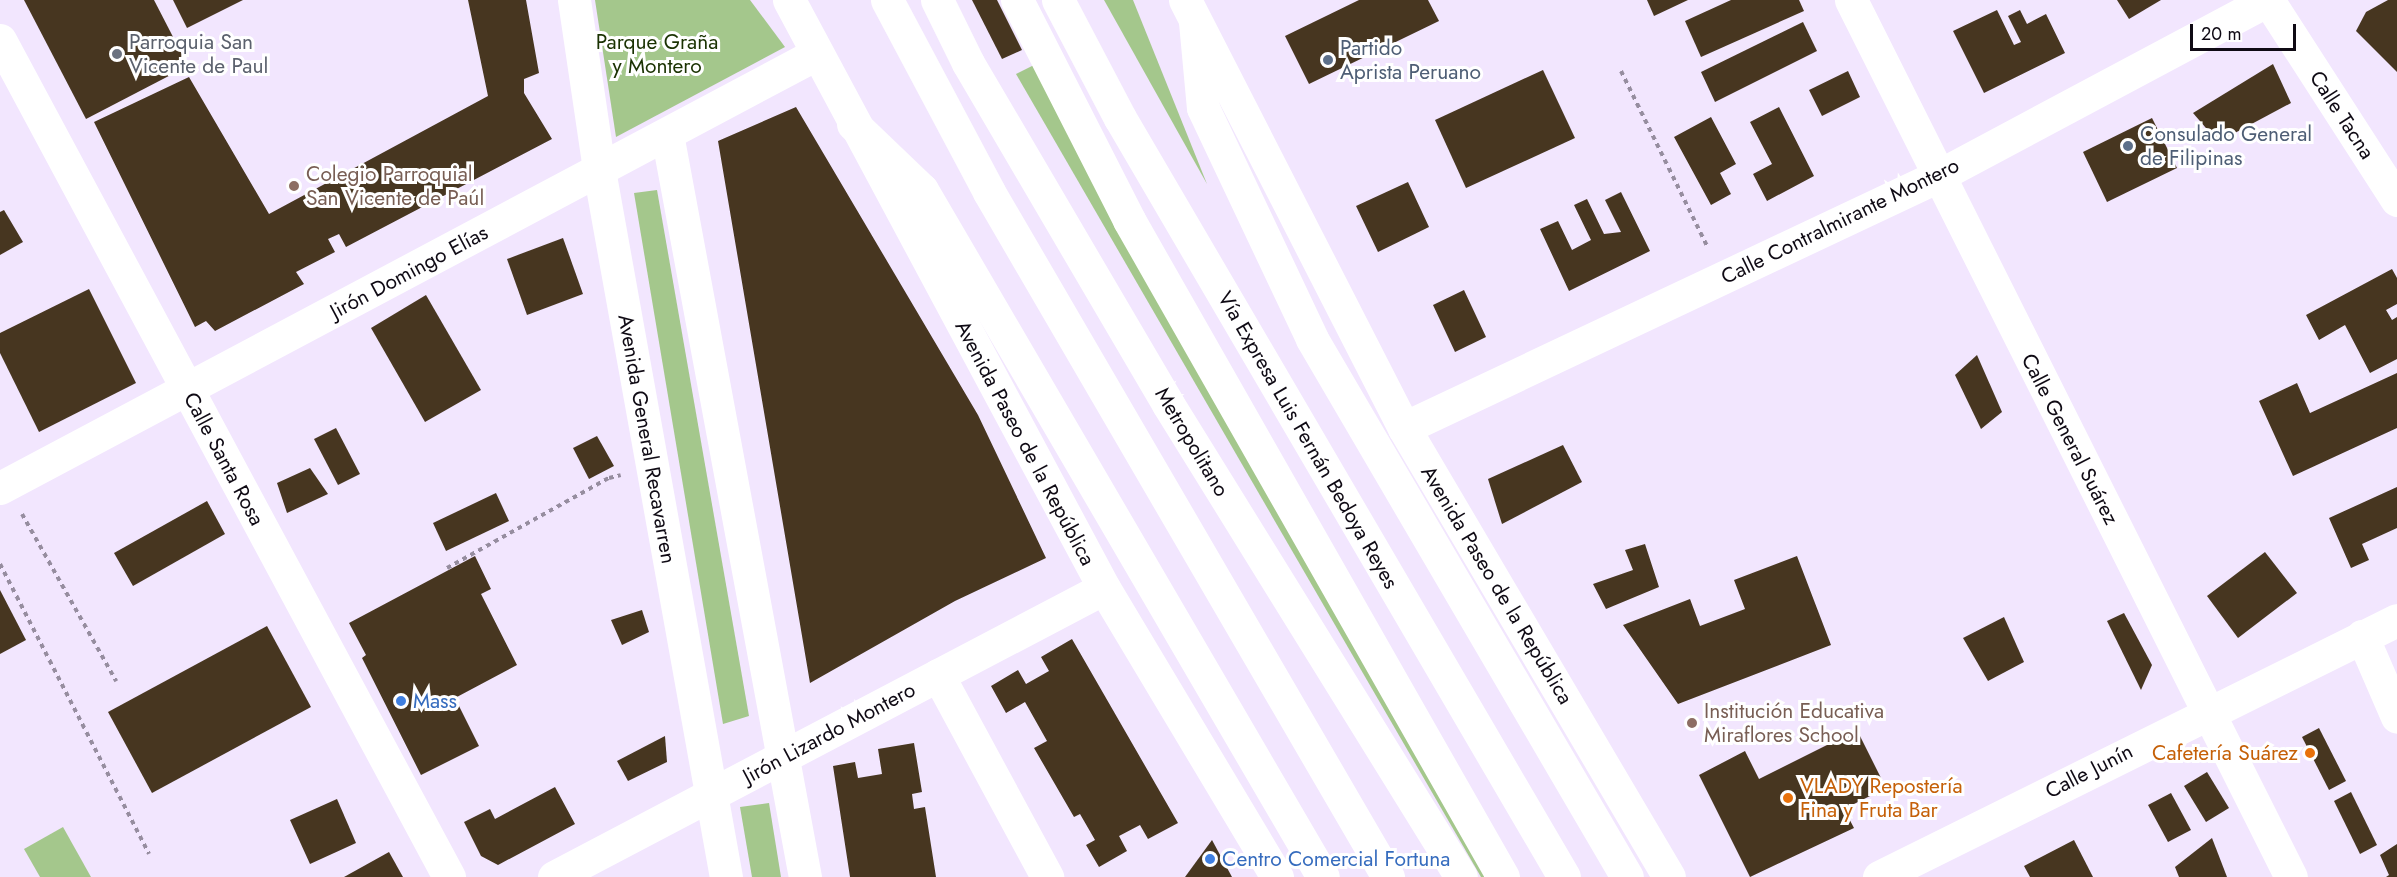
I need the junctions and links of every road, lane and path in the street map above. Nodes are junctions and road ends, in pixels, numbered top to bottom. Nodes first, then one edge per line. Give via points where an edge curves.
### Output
1 (574, 0) edge
2 (789, 0) edge
3 (887, 0) edge
4 (937, 0) edge
5 (1017, 0) edge
6 (1058, 0) edge
7 (1851, 0) edge
8 (2268, 0) edge
9 (1190, 11) edge
10 (0, 40) edge
11 (816, 54) junction
12 (1621, 71) dead end
13 (853, 124) junction
14 (667, 134) junction
15 (599, 170) junction
16 (1938, 176) junction
17 (2397, 200) edge
18 (1722, 278) junction
19 (187, 391) junction
20 (1404, 428) junction
21 (651, 468) junction
22 (4, 486) edge
23 (0, 564) edge
24 (447, 568) dead end
25 (1104, 588) junction
26 (2397, 620) edge
27 (2362, 636) junction
28 (938, 675) junction
29 (116, 681) dead end
30 (2207, 712) junction
31 (2397, 717) edge
32 (784, 756) junction
33 (711, 795) junction
34 (149, 854) dead end
35 (449, 877) edge
36 (554, 877) edge
37 (726, 877) edge
38 (805, 877) edge
39 (1047, 877) edge
40 (1277, 877) edge
41 (1323, 877) edge
42 (1388, 877) edge
43 (1461, 877) edge
44 (1503, 877) edge
45 (1564, 877) edge
46 (1627, 877) edge
47 (1669, 877) edge
48 (1879, 877) edge
49 (2291, 877) edge

1 - 15 main road, Avenida General Recavarren
2 - 11 main road, Avenida Paseo de la República
3 - 42 main road via 988,192
4 - 43 main road, Metropolitano via 968,63 1168,404
5 - 44 main road via 1129,220
6 - 45 main road, Vía Expresa Luis Fernán Bedoya Reyes via 1126,128
7 - 16 main road, Calle General Suárez
8 - 16 main road, Calle Contralmirante Montero
8 - 17 main road, Calle Tacna
9 - 20 main road, Avenida Paseo de la República
9 - 46 main road via 1203,108 1312,339
10 - 19 main road, Calle Santa Rosa
11 - 13 main road, Avenida Paseo de la República
11 - 14 main road, Jirón Domingo Elías
12 - 18 path
13 - 25 main road, Avenida Paseo de la República
13 - 41 main road via 921,190
14 - 15 main road, Jirón Domingo Elías
14 - 32 main road
15 - 19 main road, Jirón Domingo Elías
15 - 21 main road, Avenida General Recavarren
16 - 18 main road, Calle Contralmirante Montero
16 - 30 main road, Calle General Suárez
18 - 20 main road, Calle Contralmirante Montero
19 - 22 main road, Jirón Domingo Elías
19 - 35 main road, Calle Santa Rosa
20 - 47 main road, Avenida Paseo de la República
21 - 24 path via 609,478
21 - 33 main road, Avenida General Recavarren
22 - 29 path
23 - 34 path
25 - 28 main road, Jirón Lizardo Montero
25 - 40 main road, Avenida Paseo de la República
26 - 27 main road, Calle Junín
27 - 30 main road, Calle Junín
27 - 31 main road
28 - 32 main road, Jirón Lizardo Montero
28 - 39 main road
30 - 48 main road, Calle Junín
30 - 49 main road, Calle General Suárez
32 - 33 main road, Jirón Lizardo Montero
32 - 38 main road
33 - 36 main road, Jirón Lizardo Montero
33 - 37 main road, Avenida General Recavarren

